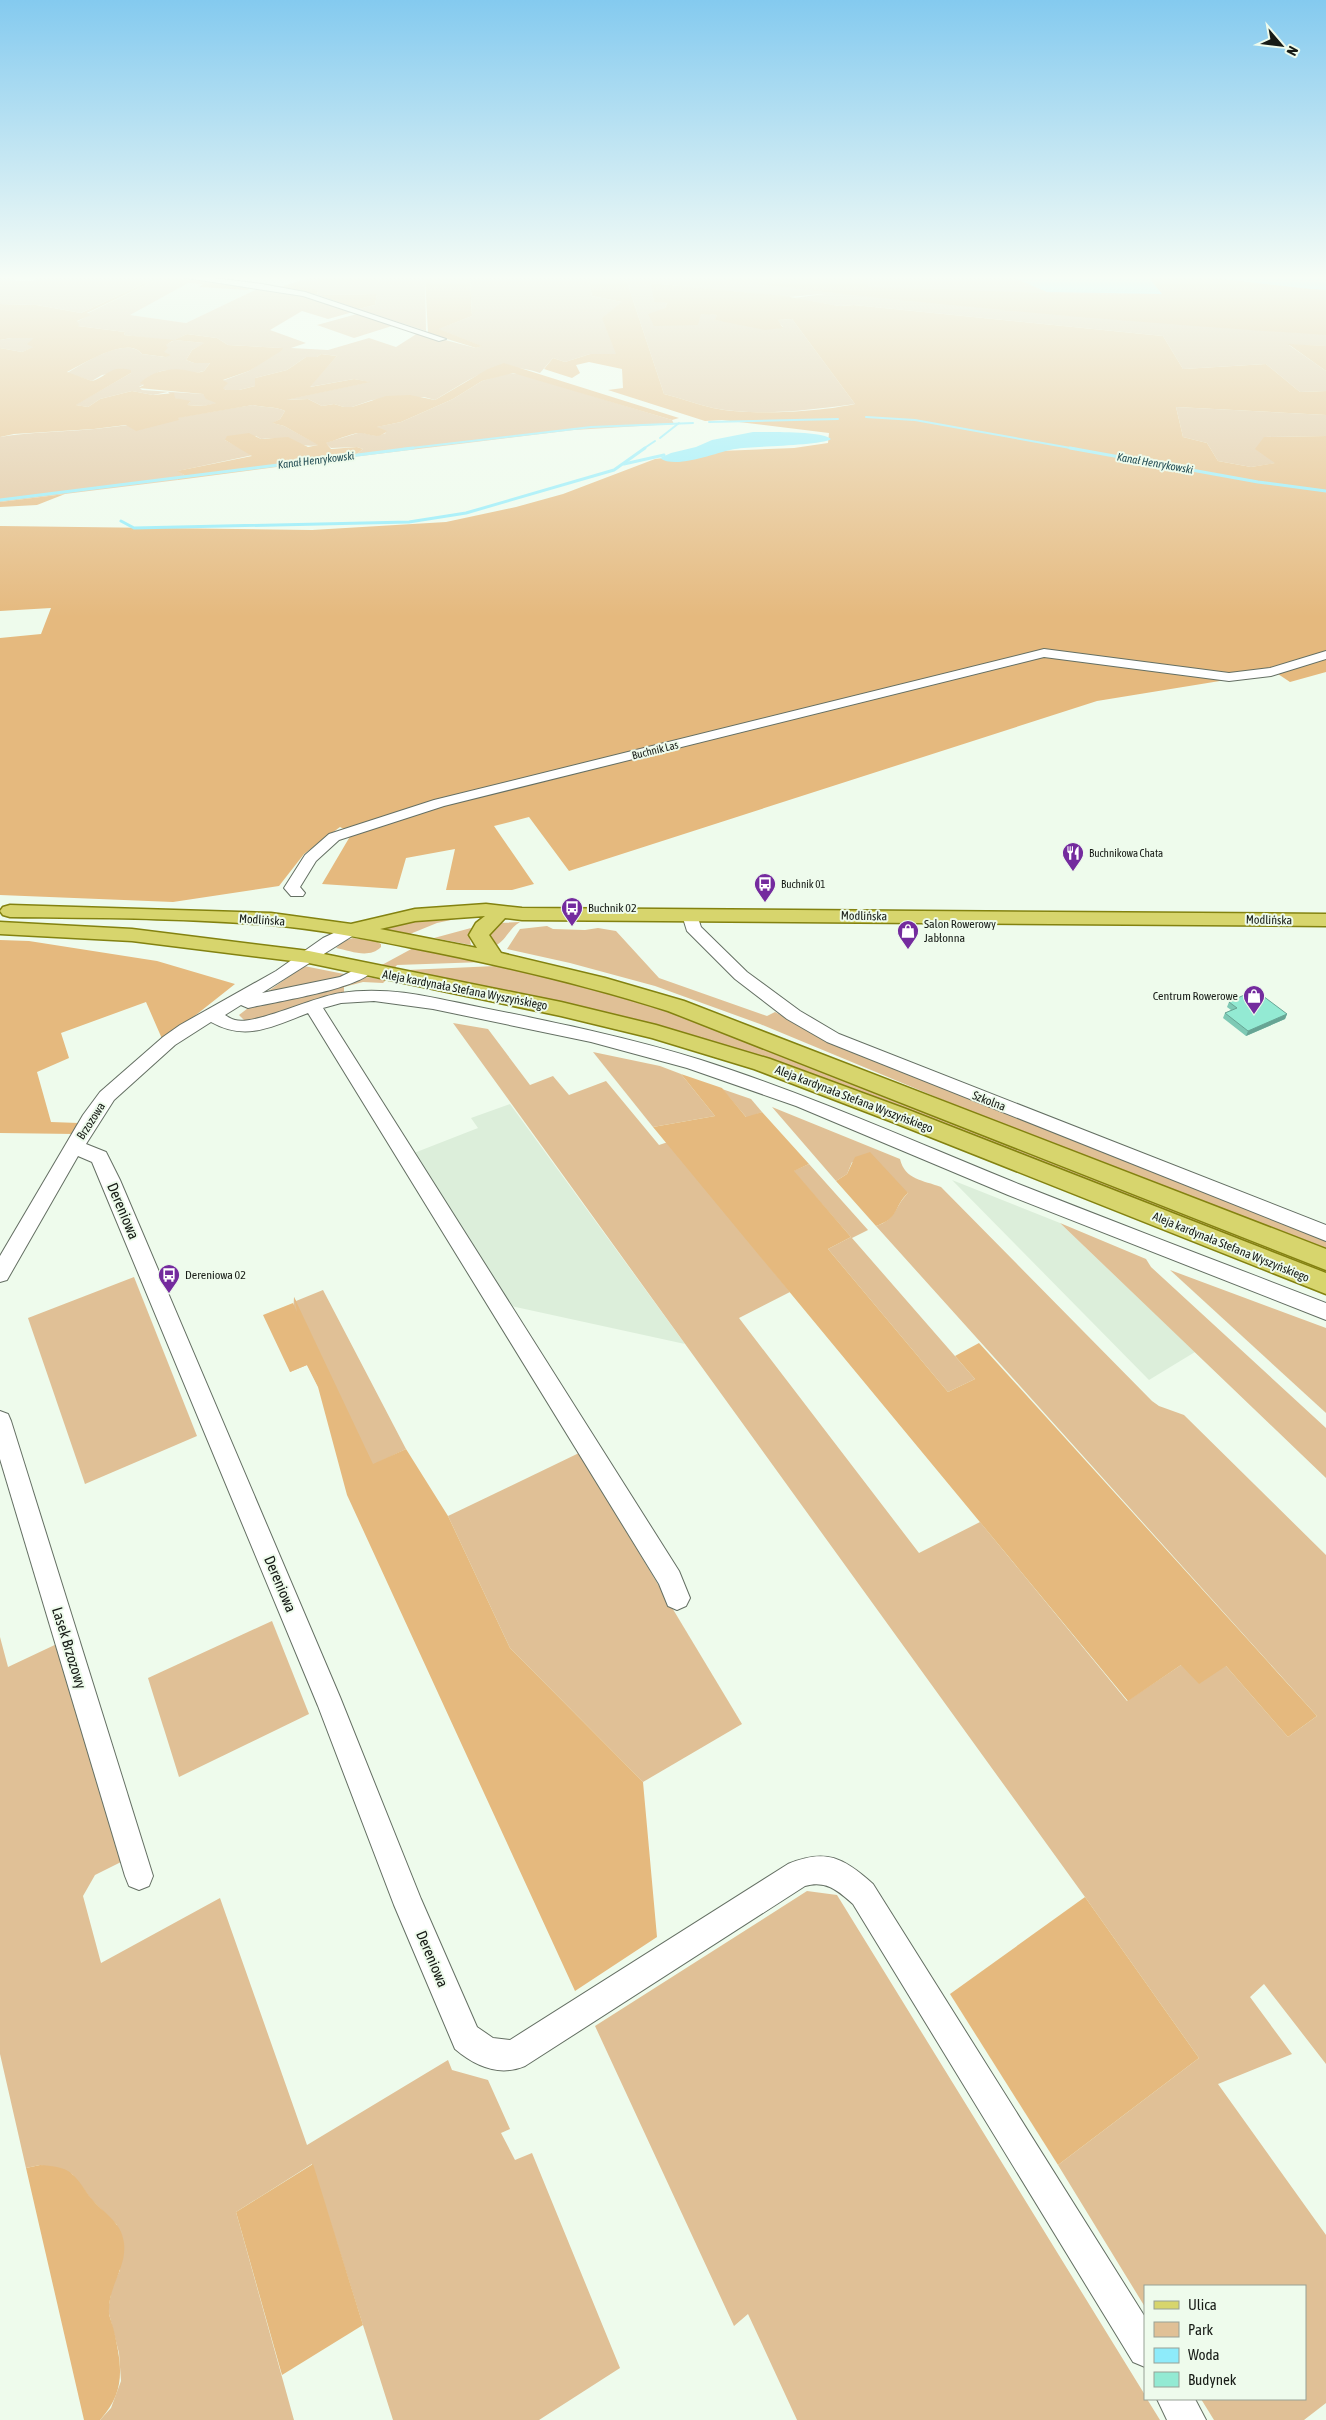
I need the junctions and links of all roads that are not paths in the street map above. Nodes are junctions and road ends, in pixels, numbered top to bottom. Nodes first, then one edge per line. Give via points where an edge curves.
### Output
1 (1326, 655) edge
2 (294, 890) dead end
3 (0, 911) edge
4 (522, 914) junction
5 (690, 915) junction
6 (495, 918) junction
7 (1326, 920) edge
8 (0, 928) edge
9 (351, 930) junction
10 (413, 941) junction
11 (264, 950) junction
12 (494, 956) junction
13 (309, 957) junction
14 (365, 970) junction
15 (282, 975) junction
16 (312, 1005) junction
17 (218, 1011) junction
18 (74, 1147) junction
19 (1326, 1233) edge
20 (1326, 1260) edge
21 (0, 1274) edge
22 (1326, 1284) edge
23 (1326, 1312) edge
24 (0, 1421) edge
25 (677, 1598) dead end
26 (139, 1876) dead end
27 (1144, 2348) edge
28 (1176, 2400) edge
29 (1188, 2420) edge

1 - 2 street, Buchnik Las via 1271,672 1229,677 1044,653 439,803 374,822 334,837 310,858
3 - 9 main road, Modlińska via 270,919
4 - 5 main road, Modlińska
4 - 6 main road, Modlińska
4 - 9 main road, Modlińska via 486,910 415,915
5 - 7 main road, Modlińska
5 - 19 street, Szkolna via 693,928 753,987 800,1021 833,1038
6 - 10 main road, Modlińska via 441,928
6 - 12 main road via 483,927 479,935
8 - 11 main road via 132,935
9 - 10 main road, Aleja kardynała Stefana Wyszyńskiego
9 - 13 street, Brzozowa
10 - 12 main road, Aleja kardynała Stefana Wyszyńskiego
10 - 14 main road, Modlińska
11 - 13 main road
11 - 15 street via 281,965
12 - 20 main road, Aleja kardynała Stefana Wyszyńskiego via 625,990 732,1026
13 - 14 main road, Aleja kardynała Stefana Wyszyńskiego
13 - 15 street, Brzozowa
14 - 17 street, Brzozowa via 345,981
14 - 22 main road, Aleja kardynała Stefana Wyszyńskiego via 561,1009 656,1032 762,1064
15 - 17 street, Brzozowa
16 - 17 street via 247,1028 231,1026
16 - 23 street via 350,997 399,998 580,1033 693,1064 803,1101 1015,1190
16 - 25 street via 670,1579
17 - 18 street, Brzozowa via 169,1041 107,1096
18 - 21 street, Brzozowa
18 - 27 street, Dereniowa via 99,1157 110,1180 331,1706 409,1905 466,2038 480,2050 501,2057 514,2055 798,1874 813,1868 839,1875 863,1894
24 - 26 street, Lasek Brzozowy
28 - 29 street

